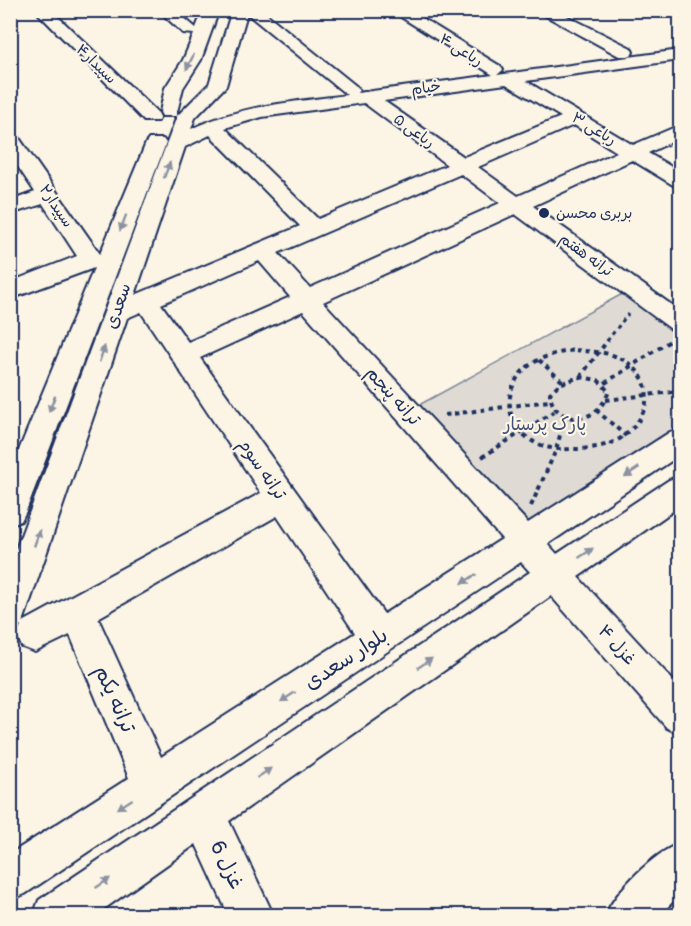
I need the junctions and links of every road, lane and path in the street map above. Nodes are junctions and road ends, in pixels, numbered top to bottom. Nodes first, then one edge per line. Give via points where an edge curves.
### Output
1 (42, 10) edge
2 (165, 10) edge
3 (211, 10) edge
4 (226, 10) edge
5 (397, 10) edge
6 (542, 10) edge
7 (248, 12) edge
8 (189, 30) dead end
9 (681, 45) edge
10 (625, 52) junction
11 (681, 56) edge
12 (500, 74) junction
13 (358, 93) junction
14 (227, 104) junction
15 (160, 115) junction
16 (575, 117) junction
17 (212, 126) junction
18 (681, 131) edge
19 (10, 139) edge
20 (177, 143) junction
21 (634, 153) junction
22 (462, 166) junction
23 (681, 181) edge
24 (48, 195) junction
25 (517, 205) junction
26 (10, 208) edge
27 (315, 228) junction
28 (262, 250) junction
29 (99, 261) junction
30 (10, 291) edge
31 (643, 295) junction
32 (145, 300) junction
33 (306, 300) junction
34 (116, 313) junction
35 (676, 332) edge
36 (599, 350) junction
37 (183, 355) junction
38 (539, 360) junction
39 (633, 365) junction
40 (580, 377) junction
41 (563, 382) junction
42 (605, 383) junction
43 (681, 391) edge
44 (650, 396) junction
45 (606, 400) junction
46 (549, 401) junction
47 (507, 407) junction
48 (596, 410) junction
49 (555, 411) junction
50 (566, 417) junction
51 (414, 419) junction
52 (520, 432) junction
53 (626, 436) junction
54 (681, 440) edge
55 (556, 450) junction
56 (460, 470) junction
57 (681, 489) edge
58 (282, 497) junction
59 (10, 512) edge
60 (521, 538) junction
61 (553, 575) junction
62 (77, 611) junction
63 (10, 612) edge
64 (35, 635) dead end
65 (379, 637) junction
66 (681, 715) edge
67 (153, 786) junction
68 (203, 814) junction
69 (681, 864) edge
70 (10, 879) edge
71 (55, 915) edge
72 (252, 915) edge
73 (627, 915) edge

1 - 15 street, سپیدار۴
2 - 8 street
3 -> 15 street, سعدی via 192,60
4 - 15 street, سعدی via 202,80
5 - 12 street, رباعی ۴
6 - 10 street
7 - 13 street, رباعی ۵
7 - 14 street, سعدی via 217,86
9 - 10 street, خیام
10 - 12 street, خیام
11 - 12 street, خیام
12 - 13 street, خیام
12 - 16 street, رباعی ۳
13 - 14 street, خیام via 262,105
13 - 22 street, رباعی ۵
14 - 17 street, خیام
14 - 20 street, سعدی via 186,116
15 -> 29 street, سعدی
16 - 21 street, رباعی ۳
16 - 22 street
17 - 20 street, خیام
17 - 27 street
18 - 21 street
19 - 24 street, سپیدار۲
34 -> 20 street, سعدی
21 - 23 street, رباعی ۳
21 - 25 street
22 - 25 street, ترانه هفتم
22 - 27 street
24 - 26 street
24 - 29 street, سپیدار۲
25 - 31 street, ترانه هفتم
25 - 33 street
27 - 28 street
28 - 32 street
28 - 33 street, ترانه پنجم
29 - 30 street
29 -> 59 street, سعدی
31 - 35 street, ترانه هفتم
31 - 36 path
32 - 34 street
32 - 37 street, ترانه سوم
33 - 37 street
33 - 51 street, ترانه پنجم
63 -> 34 street, سعدی
35 - 39 path
36 - 38 path via 556,353
36 - 39 path
36 - 40 path
37 - 58 street, ترانه سوم
38 - 41 path
38 - 47 path via 522,372
39 - 42 path
39 - 44 path via 645,380
40 - 41 path
40 - 42 path via 593,376
41 - 46 path via 552,391
42 - 45 path via 609,392
43 - 44 path
44 - 45 path
44 - 53 path via 638,425
45 - 48 path
46 - 47 path
46 - 49 path
47 - 51 path
47 - 52 path
48 - 50 path via 575,418
48 - 53 path
49 - 50 path
49 - 52 path
50 - 55 path
51 - 56 street, ترانه پنجم
52 - 55 path
52 - 56 path
53 - 55 path via 595,449
54 -> 60 street, بلوار سعدی
55 - 60 path
56 - 60 street, ترانه پنجم
61 -> 57 street
58 - 62 street
58 - 65 street, ترانه سوم
60 - 61 street, غزل ۴
60 -> 65 street, بلوار سعدی
61 - 66 street, غزل ۴
68 -> 61 street
62 - 64 street
62 - 67 street, ترانه یکم
65 -> 67 street, بلوار سعدی
67 -> 70 street, بلوار سعدی
71 -> 68 street
68 - 72 street, غزل 6
69 - 73 street

